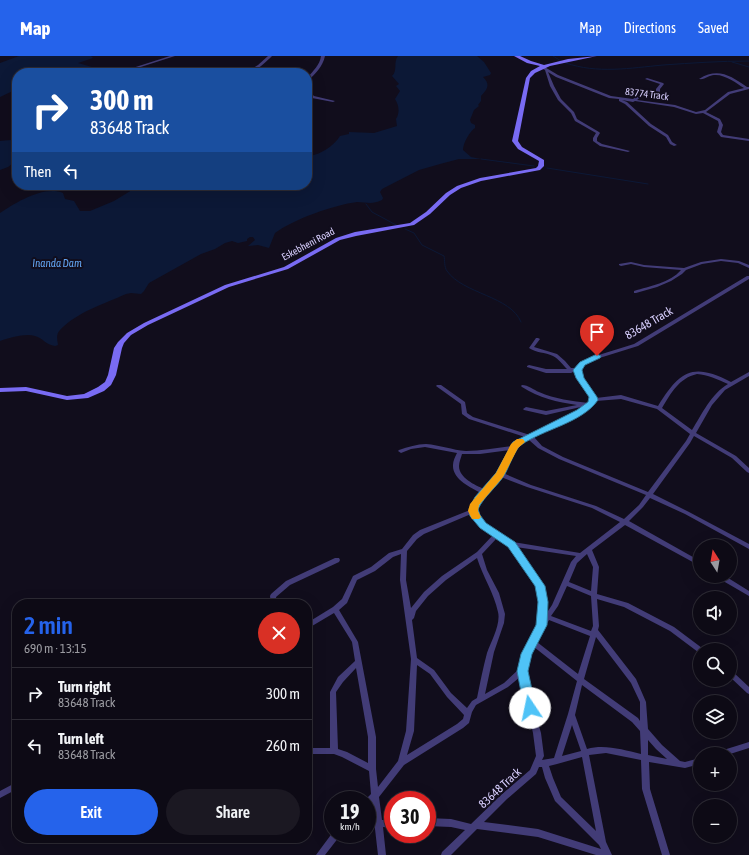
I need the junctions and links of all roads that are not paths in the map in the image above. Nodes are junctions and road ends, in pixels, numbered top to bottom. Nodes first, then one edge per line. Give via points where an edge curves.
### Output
1 (173, 56) edge
2 (270, 56) edge
3 (323, 56) edge
4 (516, 56) edge
5 (595, 56) edge
6 (136, 68) edge
7 (256, 68) edge
8 (543, 68) junction
9 (312, 74) edge
10 (647, 79) dead end
11 (701, 79) dead end
12 (747, 88) edge
13 (312, 96) edge
14 (616, 98) junction
15 (633, 100) junction
16 (333, 101) dead end
17 (704, 112) junction
18 (749, 140) edge
19 (675, 145) dead end
20 (628, 152) dead end
21 (621, 265) dead end
22 (749, 267) edge
23 (684, 269) junction
24 (749, 277) edge
25 (636, 292) dead end
26 (538, 339) dead end
27 (530, 366) dead end
28 (578, 371) junction
29 (749, 374) edge
30 (731, 384) junction
31 (439, 386) dead end
32 (524, 386) dead end
33 (0, 390) edge
34 (590, 404) junction
35 (659, 408) junction
36 (526, 409) dead end
37 (694, 433) junction
38 (530, 437) junction
39 (513, 448) junction
40 (401, 451) dead end
41 (460, 452) junction
42 (749, 471) edge
43 (500, 474) junction
44 (485, 492) junction
45 (650, 495) junction
46 (473, 511) junction
47 (625, 522) junction
48 (496, 535) junction
49 (511, 544) junction
50 (749, 546) edge
51 (588, 549) junction
52 (404, 551) junction
53 (479, 554) junction
54 (581, 555) junction
55 (337, 560) dead end
56 (693, 560) edge
57 (565, 583) junction
58 (731, 583) edge
59 (749, 594) edge
60 (594, 595) junction
61 (273, 599) edge
62 (335, 610) junction
63 (547, 617) junction
64 (410, 622) junction
65 (312, 623) edge
66 (542, 625) junction
67 (595, 633) junction
68 (533, 643) junction
69 (693, 645) edge
70 (414, 659) junction
71 (358, 663) junction
72 (522, 671) junction
73 (580, 678) junction
74 (737, 680) edge
75 (749, 691) edge
76 (480, 698) junction
77 (468, 714) junction
78 (572, 714) junction
79 (643, 728) junction
80 (749, 745) edge
81 (737, 749) edge
82 (312, 751) edge
83 (334, 751) junction
84 (585, 753) junction
85 (644, 758) junction
86 (557, 761) junction
87 (401, 763) junction
88 (542, 763) junction
89 (693, 763) edge
90 (678, 764) junction
91 (372, 769) junction
92 (12, 788) edge
93 (375, 791) edge
94 (0, 795) edge
95 (376, 795) joint
96 (436, 822) edge
97 (379, 823) junction
98 (384, 823) edge
99 (475, 826) junction
100 (602, 842) junction
101 (329, 843) edge
102 (320, 855) edge
103 (382, 855) edge
104 (445, 855) edge
105 (608, 855) edge
106 (666, 855) edge

1 - 6 street
2 - 7 street
3 - 9 street via 323,60
4 - 8 street
5 - 8 street
8 - 14 street, 83774 Track via 556,76
8 - 20 street via 560,100 573,113 576,120 598,133 594,138 595,142
8 - 33 street, Eskebheni Road via 530,74 526,82 515,141 518,147 540,159 542,163 538,169 480,180 459,187 412,224 341,237 295,264 227,286 146,324 124,339 118,348 108,383 85,396 67,398 26,389
10 - 15 street via 662,84 658,93 642,94
11 - 12 street via 718,74
12 - 17 street via 729,93
13 - 16 street
14 - 15 street, 83774 Track
14 - 19 street via 626,103
15 - 17 street, 83774 Track via 675,106 696,113
17 - 18 street via 719,120 719,132 722,136
21 - 23 street via 631,263
22 - 23 street via 739,262 721,260
23 - 25 street via 662,284
24 - 28 street, 83648 Track via 636,345 591,359 579,366
26 - 28 street via 531,348 538,352 554,354 569,369
27 - 28 street via 546,371
28 - 34 street
29 - 30 street
30 - 35 street via 706,373 692,373 674,384
30 - 37 street via 710,404
31 - 38 street via 464,403 465,414 471,418
32 - 34 street via 552,399
34 - 35 street via 621,397
34 - 36 street via 546,413
34 - 38 street via 580,412
35 - 37 street
37 - 42 street via 734,457
37 - 45 street
38 - 39 street
38 - 45 street via 540,447 561,458
39 - 41 street
39 - 43 street
40 - 41 street via 426,445
41 - 44 street via 456,470 466,482
43 - 44 street
43 - 47 street via 594,507
44 - 46 street via 475,504
45 - 47 street
45 - 50 street
46 - 48 street via 483,525
46 - 52 street via 422,532
47 - 51 street
47 - 56 street
48 - 49 street
48 - 53 street
49 - 54 street
49 - 66 street via 540,586 543,602
51 - 54 street
51 - 60 street via 596,567
52 - 62 street via 391,555 373,569 355,578 348,597
52 - 64 street via 403,580
53 - 64 street via 426,594 413,610
53 - 76 street via 502,614
54 - 57 street via 569,570
55 - 61 street via 288,583 273,596
57 - 60 street
57 - 63 street
58 - 59 street
60 - 67 street
60 - 69 street via 626,605 676,632
62 - 65 street
62 - 71 street via 355,642
63 - 66 street
63 - 67 street
64 - 70 street
66 - 68 street
67 - 73 street
67 - 79 street via 639,691 644,711
68 - 72 street
68 - 73 street
70 - 77 street via 432,672 449,695
70 - 87 street via 410,731
71 - 83 street via 345,673 333,692
71 - 91 street via 372,737
72 - 76 street via 506,685
72 - 88 street, 83648 Track
73 - 78 street
73 - 79 street
74 - 75 street
76 - 77 street
77 - 87 street via 466,721 460,726
78 - 84 street
78 - 86 street
79 - 85 street
79 - 90 street
80 - 81 street
82 - 83 street
83 - 91 street via 351,756
84 - 85 street via 606,750
84 - 86 street
84 - 100 street
85 - 90 street
85 - 106 street via 646,789
86 - 88 street
87 - 95 street
88 - 99 street, 83648 Track
88 - 100 street via 558,799
89 - 90 street
91 - 93 street
92 - 94 street
95 - 97 street
96 - 99 street
97 - 98 street
97 - 103 street
99 - 104 street, 83648 Track
99 - 105 street via 538,833
100 - 105 street
101 - 102 street

